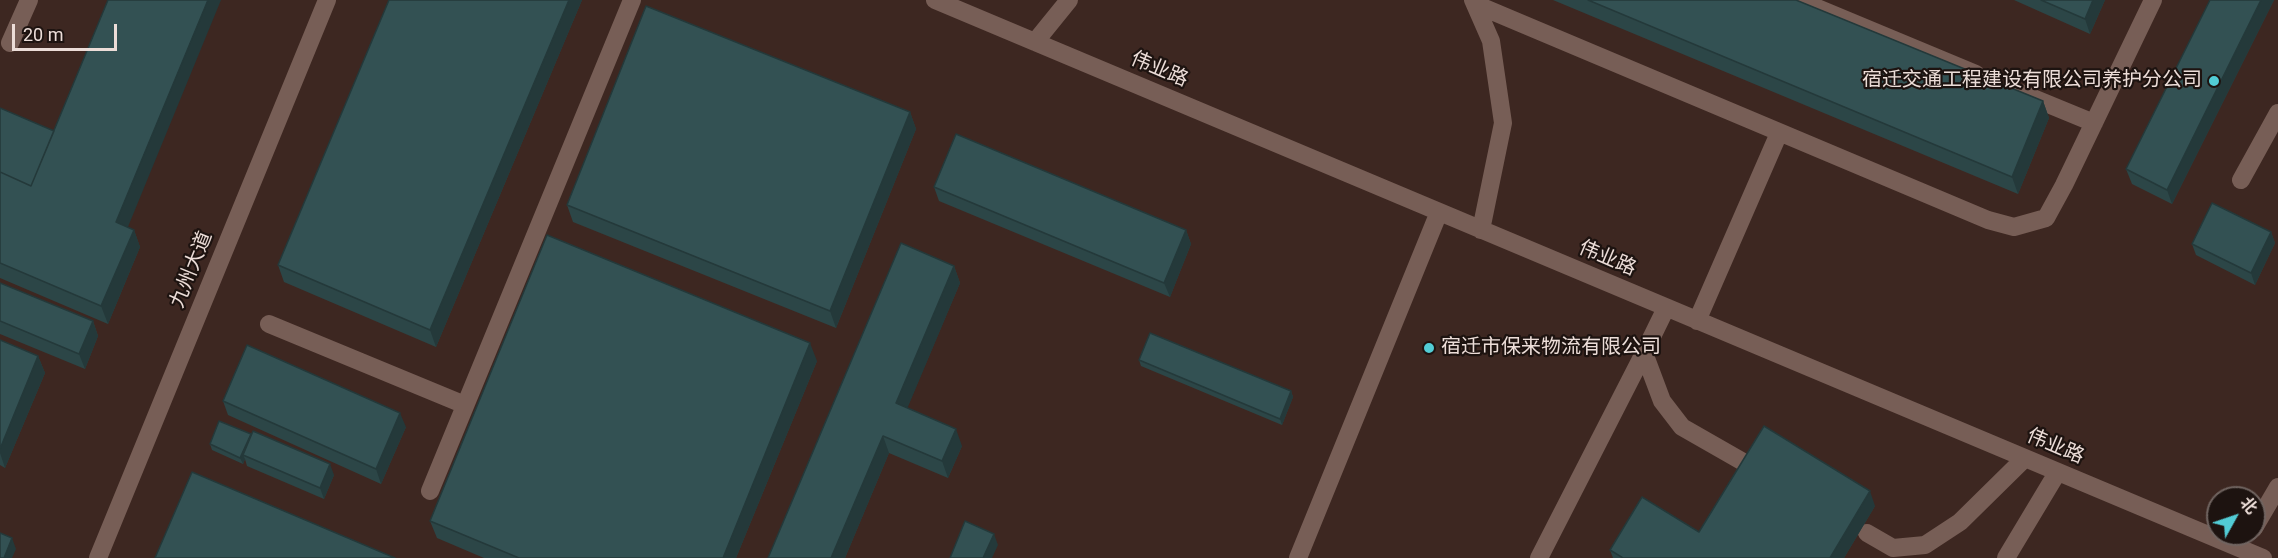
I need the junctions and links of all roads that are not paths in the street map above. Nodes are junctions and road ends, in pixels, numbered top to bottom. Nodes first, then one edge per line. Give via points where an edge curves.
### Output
1 (29, 0) edge
2 (327, 0) edge
3 (632, 0) edge
4 (935, 0) edge
5 (1069, 0) edge
6 (1798, 0) edge
7 (2153, 0) edge
8 (1474, 2) edge
9 (1035, 42) junction
10 (10, 43) dead end
11 (2278, 113) edge
12 (2094, 123) junction
13 (1779, 133) junction
14 (2241, 180) dead end
15 (1438, 212) junction
16 (1481, 230) junction
17 (1666, 308) junction
18 (1697, 321) junction
19 (269, 324) dead end
20 (1644, 353) junction
21 (465, 405) junction
22 (2024, 459) junction
23 (1745, 463) edge
24 (2057, 473) junction
25 (2278, 487) edge
26 (430, 491) dead end
27 (2266, 508) edge
28 (1868, 533) dead end
29 (2243, 547) edge
30 (98, 558) edge
31 (1298, 558) edge
32 (1539, 558) edge
33 (2006, 558) edge
34 (2263, 558) edge

1 - 10 street
2 - 30 street, 九州大道
3 - 21 street
4 - 9 street, 伟业路
5 - 9 street
6 - 12 street
7 - 12 street
8 - 13 street
8 - 16 street via 1491,41 1503,123
9 - 15 street, 伟业路
11 - 14 street
12 - 13 street via 2046,218 2014,227 1988,220
13 - 18 street
15 - 16 street, 伟业路
15 - 31 street
16 - 17 street, 伟业路
17 - 18 street, 伟业路
17 - 20 street
18 - 22 street, 伟业路
19 - 21 street
20 - 23 street via 1662,401 1682,427
20 - 32 street
21 - 26 street
22 - 24 street, 伟业路
22 - 28 street via 1960,522 1925,545 1893,548
24 - 29 street, 伟业路
24 - 33 street
25 - 27 street
29 - 34 street, 伟业路

